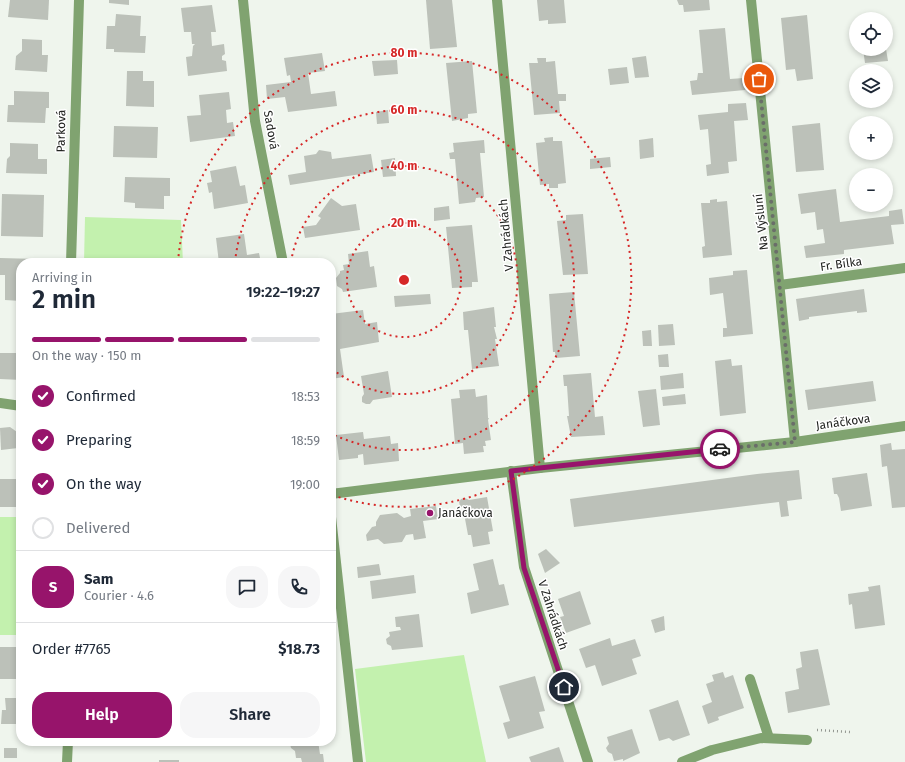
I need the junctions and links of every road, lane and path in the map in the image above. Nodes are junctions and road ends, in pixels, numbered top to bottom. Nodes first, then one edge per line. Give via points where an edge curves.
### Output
1 (79, 0) edge
2 (243, 0) edge
3 (498, 0) edge
4 (751, 0) edge
5 (71, 258) edge
6 (282, 258) edge
7 (905, 268) edge
8 (780, 285) junction
9 (0, 403) edge
10 (16, 405) edge
11 (905, 426) edge
12 (795, 442) junction
13 (540, 468) junction
14 (511, 471) junction
15 (336, 493) edge
16 (336, 562) edge
17 (750, 679) dead end
18 (850, 732) dead end
19 (769, 738) junction
20 (807, 740) joint
21 (68, 746) edge
22 (67, 762) edge
23 (358, 762) edge
24 (588, 762) edge
25 (682, 762) edge

1 - 5 street, Parková
2 - 6 street, Sadová via 255,121
3 - 13 street, V Zahrádkách
4 - 8 street, Na Výsluní
7 - 8 street, Fr. Bílka
8 - 12 street, Na Výsluní
9 - 10 street
11 - 12 street, Janáčkova
12 - 13 street, Janáčkova
13 - 14 street, Janáčkova
14 - 15 street, Janáčkova
14 - 24 street, V Zahrádkách via 524,568
16 - 23 street
17 - 19 street
18 - 20 path via 807,730
19 - 20 street
19 - 25 street via 712,750
21 - 22 street

